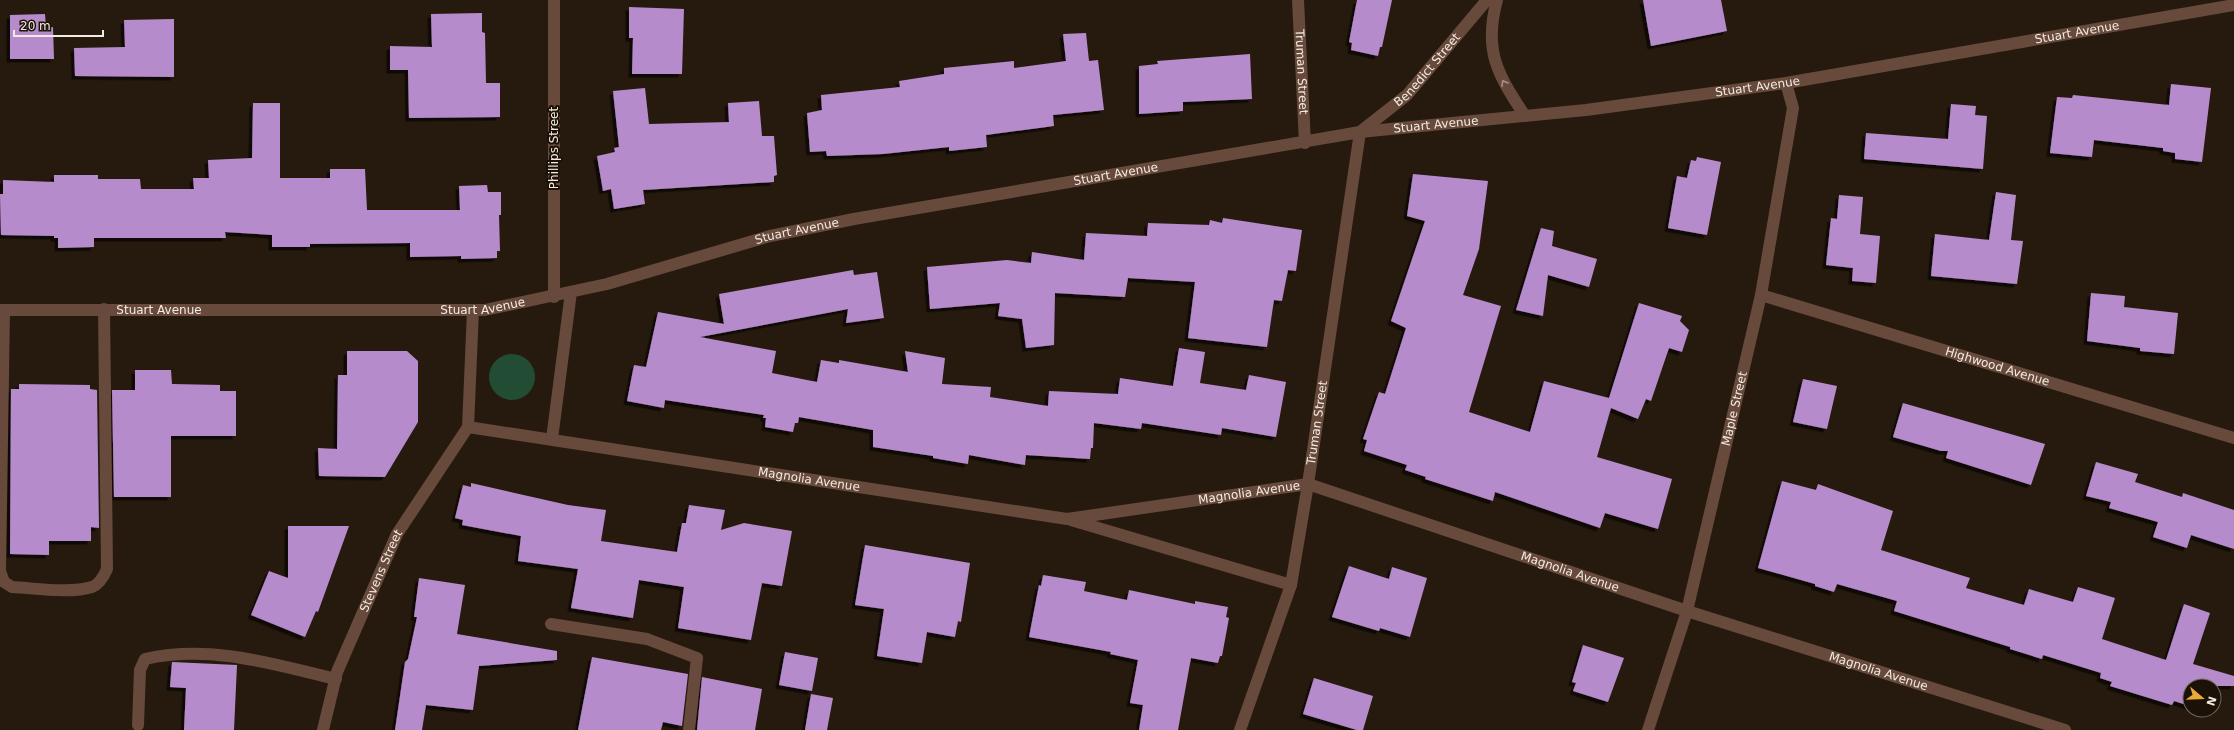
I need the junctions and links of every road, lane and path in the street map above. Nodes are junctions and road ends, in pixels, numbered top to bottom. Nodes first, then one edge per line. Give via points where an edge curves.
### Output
1 (554, 0) edge
2 (1298, 0) edge
3 (1487, 0) edge
4 (1497, 0) edge
5 (2234, 5) edge
6 (1786, 83) junction
7 (1525, 116) junction
8 (1360, 132) junction
9 (1305, 143) junction
10 (571, 292) junction
11 (1761, 295) junction
12 (554, 297) junction
13 (2, 310) edge
14 (104, 310) junction
15 (474, 310) junction
16 (468, 427) junction
17 (2234, 438) edge
18 (552, 440) junction
19 (1308, 484) junction
20 (1067, 518) junction
21 (1291, 585) junction
22 (1687, 611) junction
23 (551, 624) dead end
24 (336, 679) junction
25 (138, 724) dead end
26 (323, 730) edge
27 (689, 730) edge
28 (1240, 730) edge
29 (1648, 730) edge
30 (2065, 730) edge

1 - 12 street, Phillips Street
2 - 9 street, Truman Street
3 - 8 street, Benedict Street via 1407,95
7 -> 4 street via 1496,68 1492,31
5 - 6 street, Stuart Avenue
6 - 7 street, Stuart Avenue
6 - 11 street, Maple Street via 1793,108
7 - 8 street, Stuart Avenue
8 - 9 street, Stuart Avenue
8 - 19 street, Truman Street
9 - 10 street, Stuart Avenue via 854,218 770,236 607,284
10 - 12 street, Stuart Avenue
10 - 18 street
11 - 17 street, Highwood Avenue
11 - 22 street, Maple Street
12 - 15 street, Stuart Avenue
13 - 14 street, Stuart Avenue
13 - 14 street via 0,571 4,582 12,587 70,589 92,586 103,579 107,569
14 - 15 street, Stuart Avenue
15 - 16 street
16 - 18 street
16 - 24 street, Stevens Street via 397,534
18 - 20 street, Magnolia Avenue
19 - 20 street, Magnolia Avenue
19 - 21 street, Truman Street
19 - 22 street, Magnolia Avenue
20 - 21 street, Magnolia Avenue
21 - 28 street, Truman Street
22 - 29 street, Maple Street
22 - 30 street, Magnolia Avenue
23 - 27 street via 647,639 697,658
24 - 25 street via 246,657 206,654 145,659 140,670
24 - 26 street, Stevens Street

